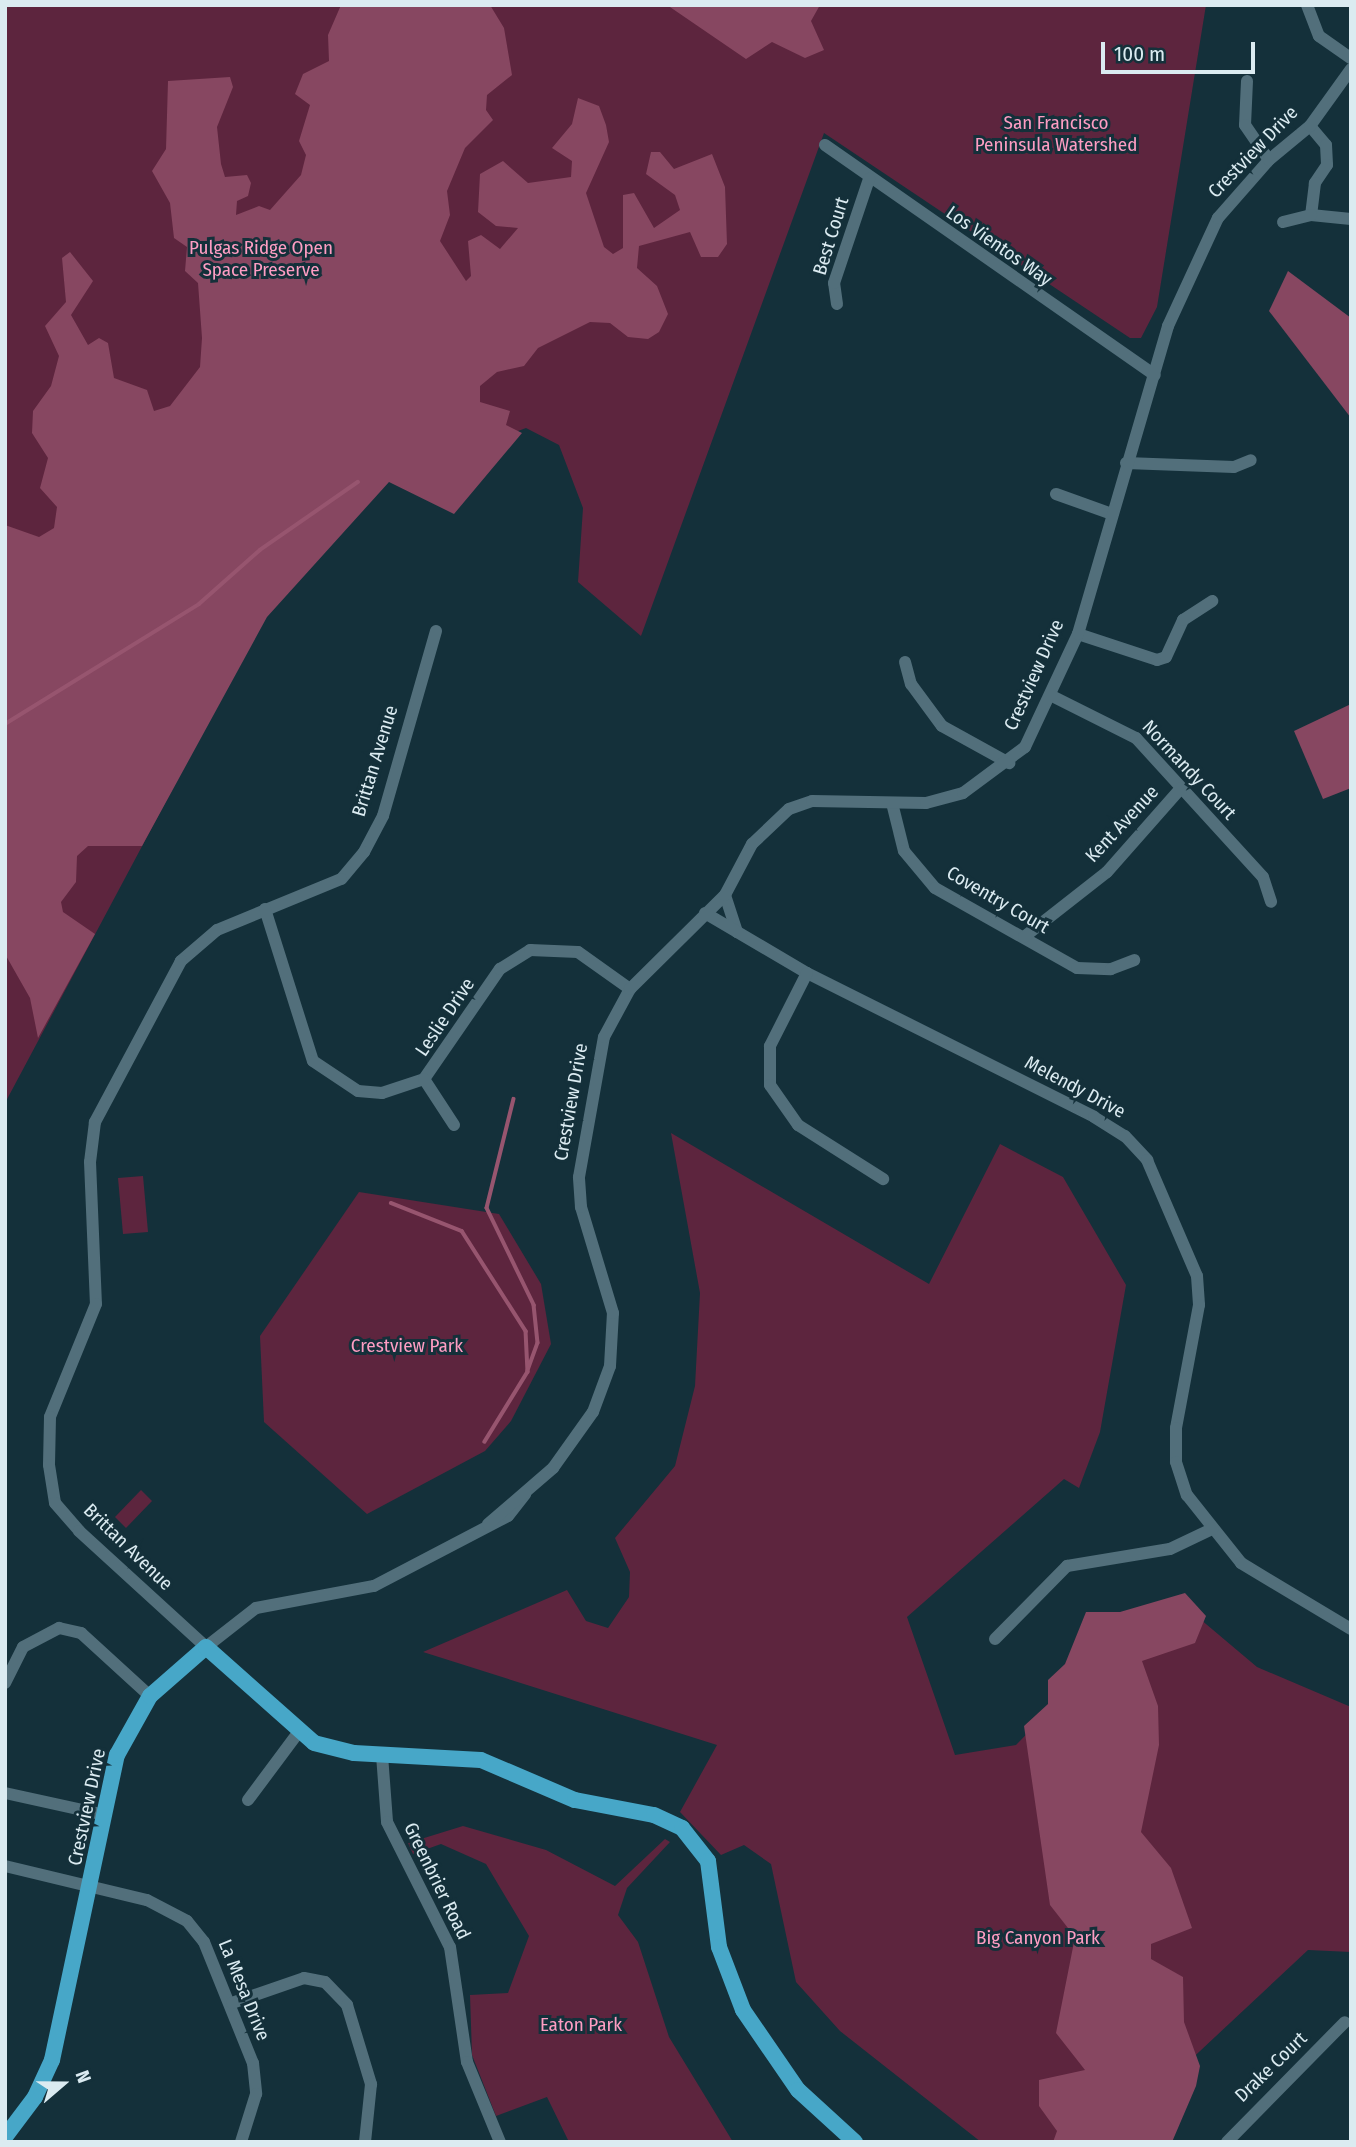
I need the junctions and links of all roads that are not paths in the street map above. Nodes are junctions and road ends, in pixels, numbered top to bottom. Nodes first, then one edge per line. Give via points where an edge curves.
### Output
1 (1307, 5) edge
2 (1351, 58) edge
3 (1351, 69) edge
4 (1247, 81) dead end
5 (1310, 126) junction
6 (825, 145) dead end
7 (1269, 160) junction
8 (869, 179) junction
9 (1311, 215) junction
10 (1351, 219) edge
11 (1283, 222) dead end
12 (837, 304) dead end
13 (1155, 374) junction
14 (1251, 460) dead end
15 (1126, 463) junction
16 (1056, 494) dead end
17 (1112, 514) junction
18 (1212, 601) dead end
19 (436, 631) dead end
20 (1078, 634) junction
21 (905, 662) dead end
22 (1052, 696) junction
23 (1009, 763) junction
24 (1181, 789) junction
25 (892, 803) junction
26 (725, 895) junction
27 (1271, 902) dead end
28 (265, 909) junction
29 (705, 913) junction
30 (737, 932) junction
31 (1024, 937) junction
32 (1134, 960) dead end
33 (807, 973) junction
34 (630, 989) junction
35 (424, 1079) junction
36 (454, 1125) dead end
37 (883, 1179) dead end
38 (1212, 1529) junction
39 (1351, 1629) edge
40 (995, 1639) dead end
41 (206, 1647) junction
42 (5, 1684) edge
43 (150, 1696) junction
44 (298, 1734) junction
45 (382, 1755) junction
46 (5, 1793) edge
47 (248, 1800) dead end
48 (105, 1815) junction
49 (5, 1866) edge
50 (92, 1886) junction
51 (232, 2003) junction
52 (1345, 2022) dead end
53 (5, 2137) edge
54 (241, 2142) edge
55 (365, 2142) edge
56 (500, 2142) edge
57 (855, 2142) edge
58 (1227, 2142) edge

1 - 2 street via 1320,36
3 - 5 street, Crestview Drive
4 - 7 street via 1245,125
5 - 7 street, Crestview Drive
5 - 9 street via 1326,145 1327,165 1315,183
6 - 8 street, Los Vientos Way
7 - 13 street, Crestview Drive via 1218,218 1168,326
8 - 12 street, Best Court via 834,283
8 - 13 street, Los Vientos Way
9 - 10 street
9 - 11 street
13 - 15 street, Crestview Drive
14 - 15 street via 1234,467
15 - 17 street, Crestview Drive
16 - 17 street
17 - 20 street, Crestview Drive
18 - 20 street via 1183,620 1167,657 1157,660
19 - 28 street, Brittan Avenue via 383,816 364,852 341,878
20 - 22 street, Crestview Drive
21 - 23 street via 911,684 942,726
22 - 23 street, Crestview Drive
22 - 24 street, Normandy Court via 1136,738
23 - 25 street, Crestview Drive via 963,793
24 - 27 street, Normandy Court via 1263,877
24 - 31 street, Kent Avenue via 1107,872
25 - 26 street, Crestview Drive via 812,801 789,809 752,844
25 - 31 street, Coventry Court via 898,836 916,870
26 - 29 street, Crestview Drive
26 - 30 street
28 - 35 street, Leslie Drive via 313,1061 358,1091 382,1093
28 - 41 street, Brittan Avenue via 217,930 181,961 95,1122 90,1162 96,1304 50,1417 55,1503
29 - 30 street, Melendy Drive
29 - 34 street, Crestview Drive
30 - 33 street, Melendy Drive
31 - 32 street, Coventry Court via 1077,968 1111,969
33 - 37 street via 770,1046 769,1085 798,1125
33 - 38 street, Melendy Drive via 1094,1117 1125,1136 1147,1160 1197,1276 1199,1305 1176,1428 1176,1461 1187,1495
34 - 35 street, Leslie Drive via 578,952 530,950 500,969
34 - 41 street, Crestview Drive via 604,1037 579,1177 581,1207 613,1313 610,1366 593,1412 553,1468 525,1494 520,1507 364,1590 256,1608
35 - 36 street
38 - 39 street, Melendy Drive via 1275,1589
38 - 40 street via 1170,1549 1067,1566
41 - 43 main road, Crestview Drive
41 - 44 main road, Brittan Avenue
42 - 43 street via 23,1647 59,1628 82,1633
43 - 48 main road, Crestview Drive via 117,1755
44 - 45 main road, Brittan Avenue via 331,1748
44 - 47 street
45 - 56 street, Greenbrier Road via 387,1822 450,1947 467,2062
45 - 57 main road, Brittan Avenue via 481,1759 575,1800 654,1815 682,1828 708,1861 719,1947 743,2010 798,2090
46 - 48 street
48 - 50 main road, Crestview Drive
49 - 50 street, La Mesa Drive
50 - 51 street, La Mesa Drive via 163,1905 187,1921 204,1941
50 - 53 main road, Crestview Drive via 52,2060 35,2097
51 - 54 street, La Mesa Drive via 256,2094
51 - 55 street via 304,1978 325,1982 347,2005 371,2084
52 - 58 street, Drake Court

